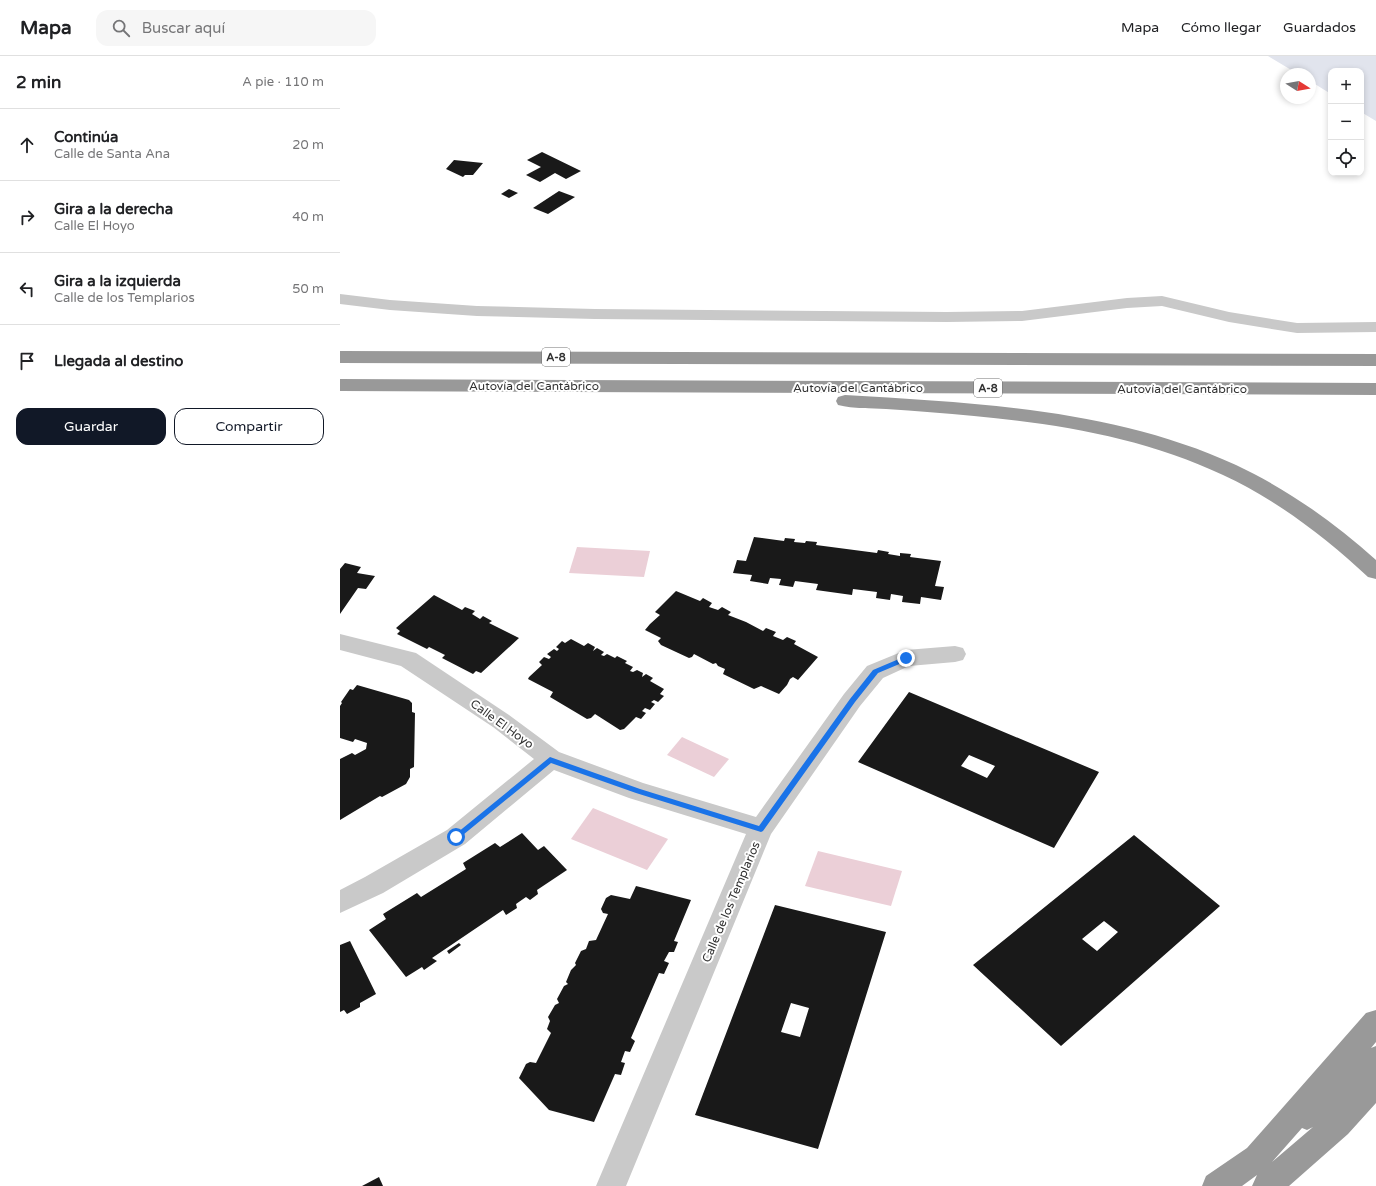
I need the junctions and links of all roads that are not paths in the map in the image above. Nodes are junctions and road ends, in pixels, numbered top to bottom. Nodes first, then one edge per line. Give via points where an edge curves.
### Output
1 (340, 299) edge
2 (1376, 327) edge
3 (340, 357) edge
4 (1376, 360) edge
5 (340, 385) edge
6 (599, 387) junction
7 (1376, 389) edge
8 (1376, 572) edge
9 (340, 642) edge
10 (955, 654) dead end
11 (550, 759) junction
12 (761, 829) junction
13 (340, 902) edge
14 (1376, 1022) edge
15 (1376, 1060) edge
16 (1376, 1084) edge
17 (1376, 1103) edge
18 (1338, 1124) junction
19 (1257, 1158) junction
20 (611, 1186) edge
21 (1217, 1186) edge
22 (1267, 1186) edge

1 - 2 street via 477,311 947,317 1022,316 1162,301 1229,317 1297,328
3 - 4 highway, A-8
5 - 6 highway, Autovía del Cantábrico / A-8
6 - 7 highway, Autovía del Cantábrico / A-8
6 - 8 highway via 947,408 1039,417 1125,434 1205,460 1263,487 1316,521 1355,551
9 - 11 street, Calle El Hoyo via 408,659 501,722
10 - 12 street, Calle de los Templarios via 906,658 875,672 852,700
11 - 12 street, Calle El Hoyo via 638,791
11 - 13 street via 456,837
12 - 20 street, Calle de los Templarios
14 - 19 highway
15 - 19 highway
16 - 18 highway
17 - 18 highway
18 - 22 highway
19 - 21 highway

